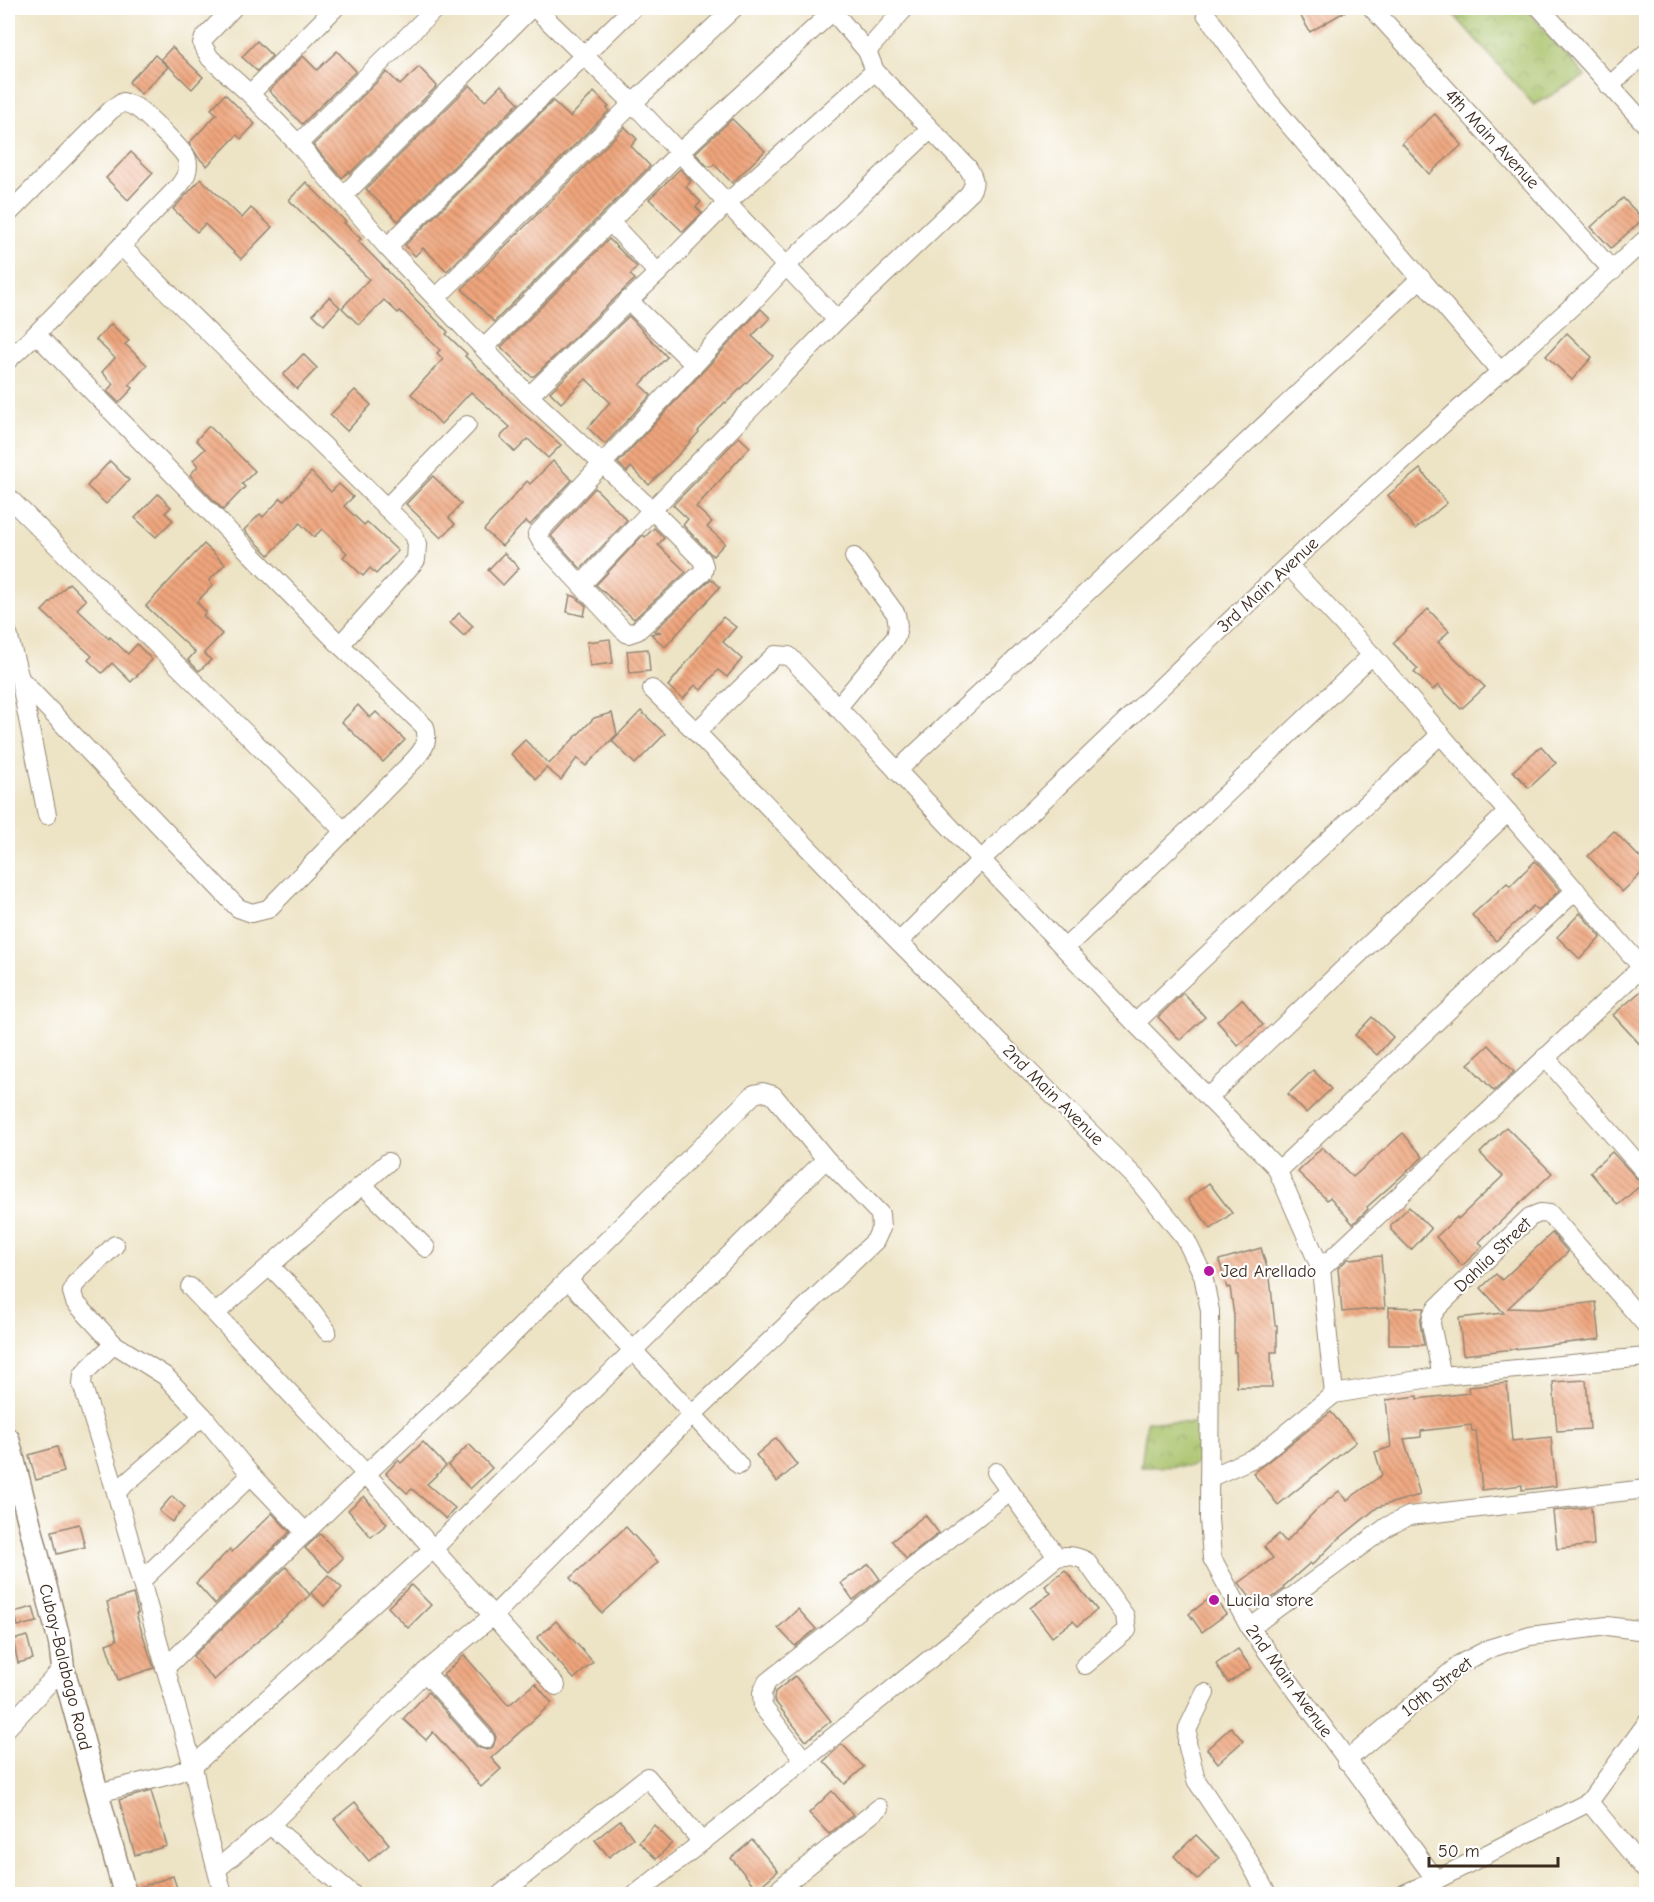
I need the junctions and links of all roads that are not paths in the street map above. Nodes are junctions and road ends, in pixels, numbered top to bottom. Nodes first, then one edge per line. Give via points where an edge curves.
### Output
1 (233, 8) edge
2 (335, 8) edge
3 (436, 8) edge
4 (533, 8) edge
5 (633, 8) edge
6 (734, 8) edge
7 (905, 8) edge
8 (1206, 8) edge
9 (1372, 8) edge
10 (1540, 8) edge
11 (832, 9) edge
12 (867, 51) junction
13 (1647, 53) edge
14 (585, 56) junction
15 (875, 71) junction
16 (1610, 86) junction
17 (250, 94) junction
18 (633, 103) junction
19 (1647, 125) edge
20 (930, 130) junction
21 (298, 144) junction
22 (680, 152) junction
23 (344, 195) junction
24 (728, 202) junction
25 (8, 214) edge
26 (611, 223) junction
27 (1647, 239) edge
28 (121, 246) junction
29 (387, 247) junction
30 (787, 265) junction
31 (1613, 271) junction
32 (658, 273) junction
33 (1421, 278) junction
34 (436, 298) junction
35 (628, 300) junction
36 (837, 320) junction
37 (36, 334) junction
38 (484, 348) junction
39 (8, 360) edge
40 (694, 363) junction
41 (1500, 371) junction
42 (529, 396) junction
43 (467, 425) dead end
44 (602, 463) junction
45 (8, 497) edge
46 (386, 508) junction
47 (652, 510) junction
48 (854, 557) dead end
49 (1288, 564) junction
50 (581, 585) junction
51 (8, 634) edge
52 (340, 645) junction
53 (1372, 655) junction
54 (20, 679) junction
55 (652, 689) dead end
56 (838, 707) junction
57 (696, 732) junction
58 (1441, 734) junction
59 (897, 771) junction
60 (1508, 812) junction
61 (47, 815) dead end
62 (344, 831) junction
63 (981, 860) junction
64 (1576, 890) junction
65 (899, 942) junction
66 (1065, 948) junction
67 (1645, 970) edge
68 (1135, 1023) junction
69 (1545, 1057) junction
70 (1209, 1097) junction
71 (826, 1159) junction
72 (388, 1162) dead end
73 (1278, 1171) junction
74 (1647, 1173) edge
75 (363, 1185) junction
76 (115, 1245) dead end
77 (426, 1248) dead end
78 (270, 1266) junction
79 (1322, 1269) junction
80 (568, 1280) junction
81 (190, 1287) dead end
82 (216, 1313) junction
83 (1647, 1324) edge
84 (327, 1331) dead end
85 (114, 1344) junction
86 (632, 1351) junction
87 (1647, 1357) edge
88 (1442, 1376) junction
89 (1334, 1394) junction
90 (693, 1414) junction
91 (203, 1416) junction
92 (8, 1439) edge
93 (739, 1465) dead end
94 (996, 1472) dead end
95 (366, 1474) junction
96 (251, 1475) junction
97 (1209, 1478) junction
98 (1647, 1489) edge
99 (1010, 1491) junction
100 (116, 1492) junction
101 (306, 1533) junction
102 (432, 1550) junction
103 (1057, 1557) junction
104 (141, 1581) junction
105 (494, 1615) junction
106 (1250, 1628) junction
107 (1647, 1631) edge
108 (1085, 1665) dead end
109 (63, 1668) junction
110 (165, 1668) junction
111 (424, 1672) junction
112 (556, 1686) dead end
113 (1204, 1693) dead end
114 (1647, 1724) edge
115 (8, 1727) edge
116 (485, 1739) dead end
117 (804, 1761) junction
118 (1346, 1761) junction
119 (192, 1766) junction
120 (98, 1793) junction
121 (1589, 1802) junction
122 (879, 1808) dead end
123 (270, 1825) junction
124 (702, 1842) junction
125 (217, 1869) junction
126 (1647, 1871) edge
127 (1436, 1880) junction
128 (125, 1894) edge
129 (223, 1894) edge
130 (352, 1894) edge
131 (501, 1894) edge
132 (636, 1894) edge
133 (773, 1894) edge
134 (1268, 1894) edge
135 (1404, 1894) edge

1 - 17 street via 208,32 202,44 210,58
2 - 17 street
3 - 21 street
4 - 14 street
4 - 23 street
5 - 14 street
6 - 18 street
7 - 12 street
8 - 33 street via 1206,14 1267,99
9 - 31 street, 4th Main Avenue
10 - 16 street
11 - 12 street
11 - 22 street
12 - 15 street
13 - 16 street
14 - 18 street
14 - 29 street
15 - 20 street
15 - 24 street
16 - 19 street
17 - 21 street
18 - 22 street
18 - 34 street
20 - 30 street
20 - 36 street via 974,177 972,190
21 - 23 street
22 - 24 street
22 - 26 street
23 - 29 street
24 - 30 street
24 - 32 street
25 - 28 street via 111,110 123,102 134,105 186,157 188,168 179,186
26 - 32 street
26 - 38 street
27 - 31 street, 3rd Main Avenue
28 - 37 street
28 - 46 street
29 - 34 street
30 - 36 street
30 - 40 street
31 - 41 street, 3rd Main Avenue
32 - 35 street
33 - 41 street
33 - 59 street
34 - 38 street
35 - 40 street
35 - 42 street
36 - 47 street
37 - 39 street
37 - 52 street
38 - 42 street
40 - 44 street
41 - 49 street, 3rd Main Avenue
42 - 44 street
43 - 46 street
44 - 47 street
44 - 50 street via 537,534
45 - 62 street
46 - 52 street via 414,535 417,560
47 - 50 street
47 - 50 street via 702,560 703,572 637,631 628,634
48 - 56 street via 896,614 898,626 896,637
49 - 53 street
49 - 63 street, 3rd Main Avenue
51 - 54 street
52 - 62 street via 425,727 427,736 424,749
53 - 58 street
53 - 66 street
54 - 61 street
54 - 62 street via 238,908 252,913 268,909
55 - 57 street, 2nd Main Avenue
56 - 57 street via 789,656 775,655
56 - 59 street
57 - 65 street, 2nd Main Avenue
58 - 60 street
58 - 68 street
59 - 63 street
60 - 64 street
60 - 70 street
63 - 65 street, 3rd Main Avenue
63 - 66 street
64 - 67 street
64 - 73 street
65 - 97 street, 2nd Main Avenue via 1136,1178 1185,1238 1203,1275 1210,1311
66 - 68 street
67 - 69 street
68 - 70 street
69 - 74 street
69 - 79 street
70 - 73 street
71 - 80 street via 773,1095 754,1094
71 - 86 street
71 - 90 street via 880,1214 881,1228 875,1241
72 - 75 street
73 - 79 street
75 - 77 street
75 - 78 street
76 - 85 street via 75,1284 72,1292 75,1302
78 - 82 street
78 - 84 street
79 - 89 street
80 - 86 street
80 - 95 street
81 - 82 street
82 - 95 street
83 - 88 street, Dahlia Street via 1550,1214 1540,1213 1530,1216 1432,1316
85 - 91 street via 165,1376
85 - 100 street via 83,1375 82,1384
86 - 90 street
86 - 102 street
87 - 88 street
88 - 89 street
89 - 97 street via 1258,1456
90 - 93 street
90 - 105 street
91 - 96 street
91 - 100 street
92 - 109 main road, Cubay-Balabago Road
94 - 99 street
95 - 101 street
95 - 102 street
96 - 101 street
96 - 104 street
97 - 106 street, 2nd Main Avenue via 1212,1558
98 - 106 street via 1409,1516 1388,1526
99 - 103 street
99 - 117 street via 767,1683 762,1693 763,1707
100 - 104 street
101 - 110 street
102 - 105 street
102 - 119 street
103 - 108 street via 1068,1555 1086,1561 1128,1623 1127,1630
103 - 117 street
104 - 110 street
105 - 111 street
105 - 112 street
106 - 118 street, 2nd Main Avenue
107 - 118 street, 10th Street via 1606,1626 1530,1636 1491,1648 1460,1664
109 - 115 street
109 - 120 main road, Cubay-Balabago Road
110 - 119 street
111 - 116 street
111 - 123 street
113 - 134 street via 1188,1728 1187,1743 1197,1780
114 - 121 street
117 - 124 street
118 - 127 street, 2nd Main Avenue
119 - 120 street
119 - 125 street
120 - 128 main road, Cubay-Balabago Road
121 - 126 street
121 - 127 street
122 - 133 street
123 - 125 street
123 - 130 street
124 - 131 street via 647,1777
124 - 132 street
125 - 129 street
127 - 135 street

